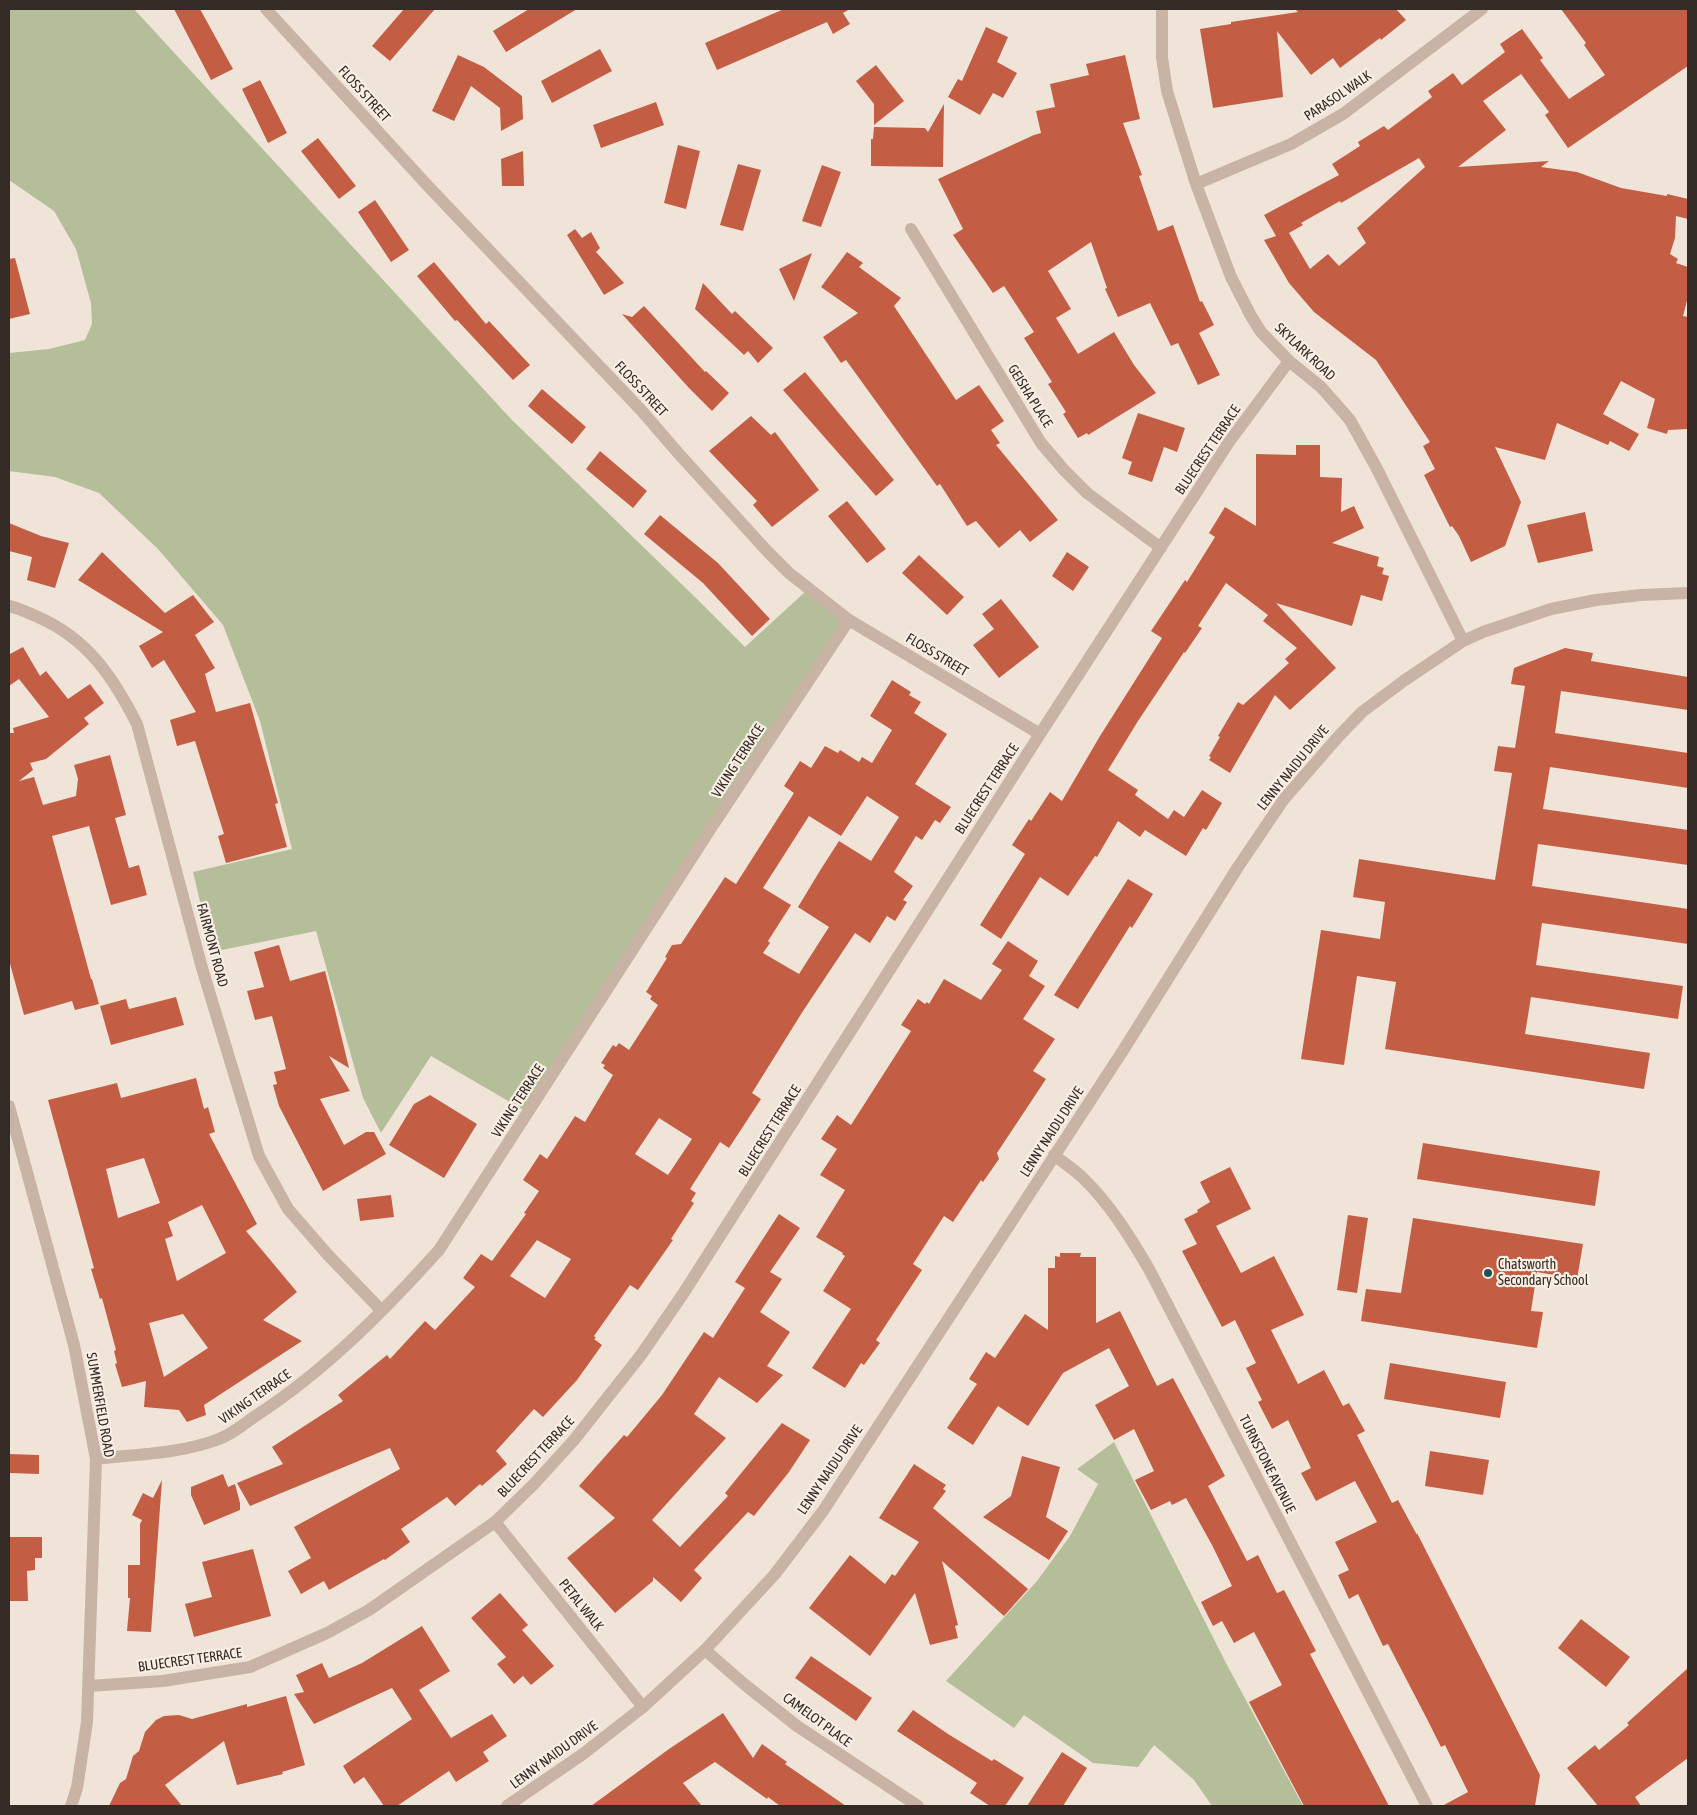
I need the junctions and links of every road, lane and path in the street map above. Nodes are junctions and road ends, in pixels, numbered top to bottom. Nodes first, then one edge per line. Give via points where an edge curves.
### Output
1 (266, 9) edge
2 (1162, 9) edge
3 (1482, 9) edge
4 (1196, 184) junction
5 (910, 229) dead end
6 (1289, 361) junction
7 (1161, 548) junction
8 (1688, 593) edge
9 (9, 606) edge
10 (849, 620) junction
11 (1463, 641) junction
12 (1040, 734) junction
13 (9, 1106) edge
14 (1054, 1155) junction
15 (381, 1310) junction
16 (96, 1459) junction
17 (495, 1522) junction
18 (705, 1650) junction
19 (89, 1686) junction
20 (643, 1707) junction
21 (72, 1806) edge
22 (507, 1806) edge
23 (918, 1806) edge
24 (1427, 1806) edge

1 - 10 street, FLOSS STREET via 426,185 641,410 767,552
2 - 4 street, SKYLARK ROAD via 1161,40 1167,92
3 - 4 street, PARASOL WALK via 1343,114 1292,144
4 - 6 street, SKYLARK ROAD via 1242,299 1261,332
5 - 7 street, GEISHA PLACE via 1041,443 1087,493
6 - 7 street, BLUECREST TERRACE via 1229,442
6 - 11 street, SKYLARK ROAD via 1321,387 1350,420
7 - 12 street, BLUECREST TERRACE
8 - 11 street, LENNY NAIDU DRIVE via 1596,600 1551,609
9 - 15 street, FAIRMONT ROAD via 70,634 101,664 125,701 137,724 212,1001 259,1156 288,1209
10 - 12 street, FLOSS STREET
10 - 15 street, VIKING TERRACE via 439,1250
11 - 14 street, LENNY NAIDU DRIVE via 1362,712 1284,799
12 - 17 street, BLUECREST TERRACE via 657,1332 574,1440
13 - 16 street, SUMMERFIELD ROAD via 74,1345
14 - 18 street, LENNY NAIDU DRIVE via 823,1511 775,1574
14 - 24 street, TURNSTONE AVENUE via 1082,1177 1106,1203 1138,1250
15 - 16 street, VIKING TERRACE via 340,1351 282,1398 222,1438 178,1450
16 - 19 street, SUMMERFIELD ROAD
17 - 19 street, BLUECREST TERRACE via 369,1610 327,1633 250,1667 164,1681
17 - 20 street, PETAL WALK
18 - 20 street, LENNY NAIDU DRIVE
18 - 23 street, CAMELOT PLACE via 797,1726
19 - 21 street, SUMMERFIELD ROAD via 87,1722
20 - 22 street, LENNY NAIDU DRIVE via 583,1754

